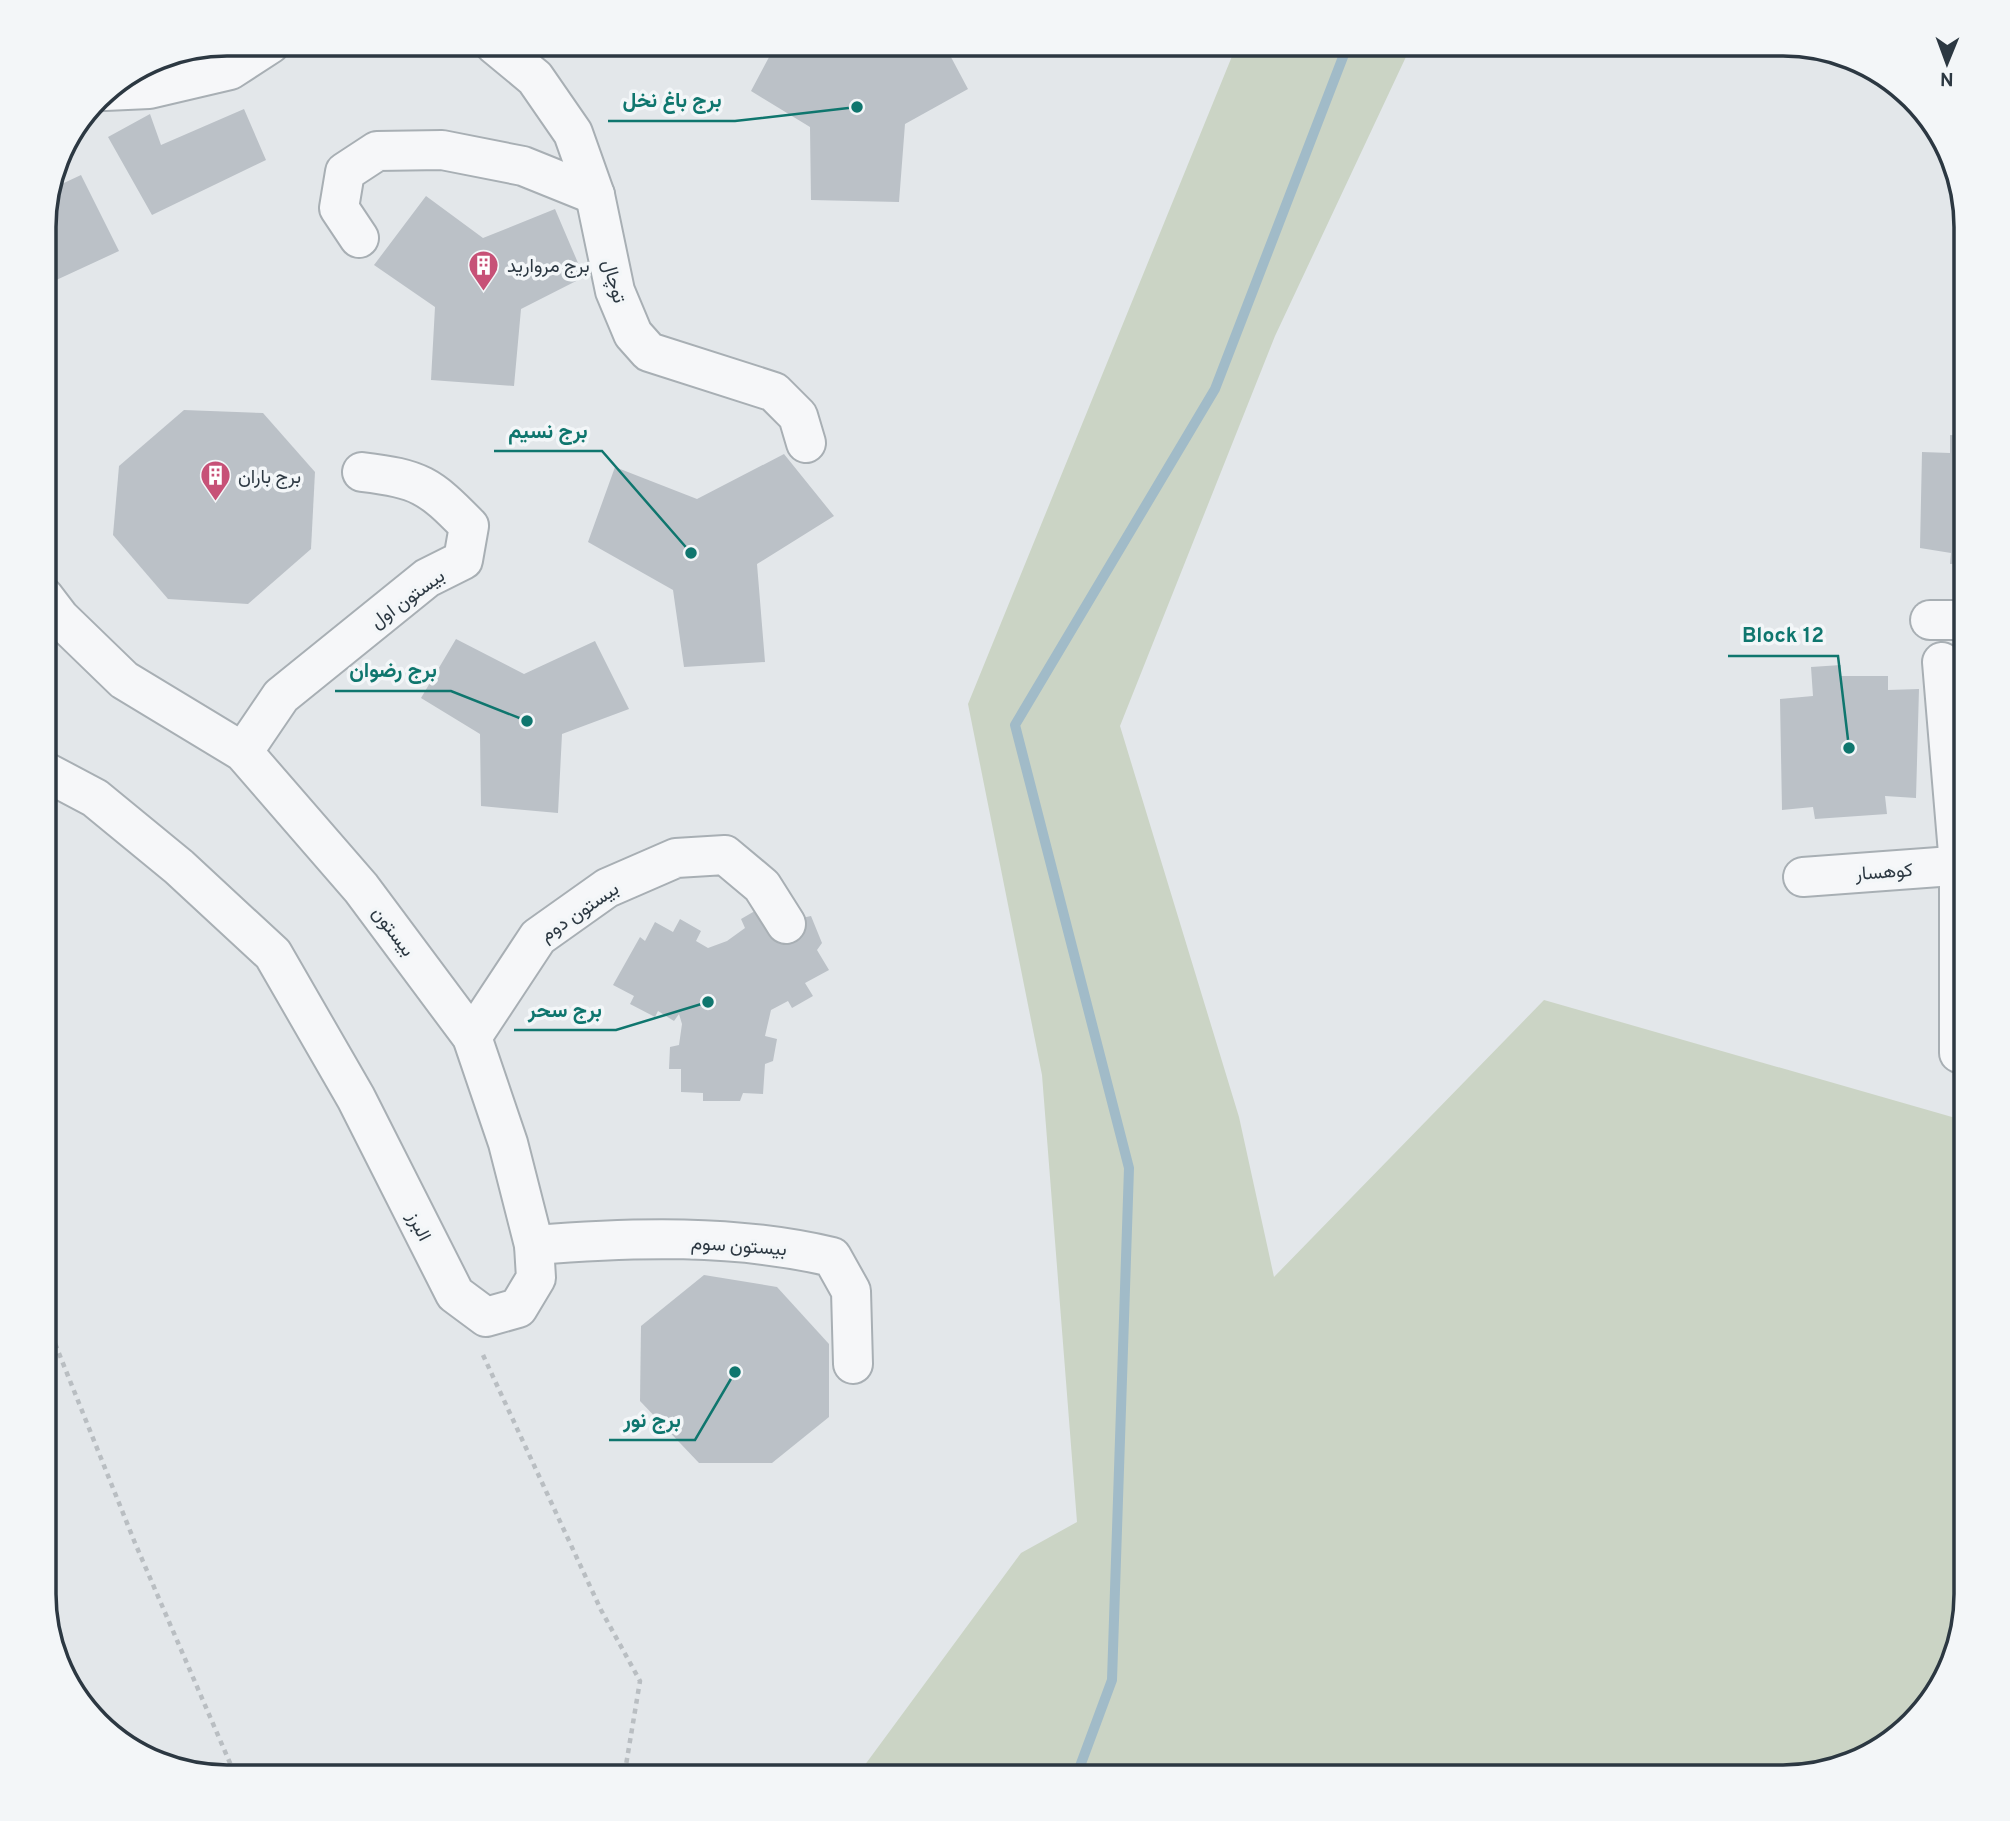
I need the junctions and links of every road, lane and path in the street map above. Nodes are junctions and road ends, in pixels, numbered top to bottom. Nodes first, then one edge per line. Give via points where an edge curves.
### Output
1 (252, 56) edge
2 (508, 56) edge
3 (124, 90) edge
4 (595, 195) junction
5 (359, 238) dead end
6 (806, 443) dead end
7 (362, 472) dead end
8 (56, 613) edge
9 (1942, 662) dead end
10 (243, 752) junction
11 (56, 777) edge
12 (1954, 784) edge
13 (1954, 866) edge
14 (1803, 877) dead end
15 (786, 924) dead end
16 (472, 1037) junction
17 (534, 1245) junction
18 (455, 1294) junction
19 (56, 1346) edge
20 (853, 1364) dead end
21 (231, 1765) edge
22 (626, 1765) edge

1 - 3 street via 230,70 149,89
2 - 4 street, توچال via 535,78 573,134
4 - 5 street via 510,164 442,150 377,151 345,172 339,208
4 - 6 street, توچال via 615,291 633,334 649,352 774,392 798,416
7 - 10 street, بیستون اول via 398,476 434,490 469,526 463,560 427,578 281,696
8 - 10 street, بیستون via 124,680
9 - 12 street
10 - 16 street, بیستون via 361,888
11 - 18 street, البرز via 95,798 179,867 272,954 356,1098
13 - 14 street, کوهسار
15 - 16 street, بیستون دوم via 762,886 724,855 676,858 607,888 538,937
16 - 17 street, بیستون via 508,1143
17 - 18 street, بیستون via 536,1278 517,1308 486,1317
17 - 20 street, بیستون سوم via 605,1240 743,1241 832,1257 851,1291
18 - 22 path via 601,1610 640,1681
19 - 21 path

